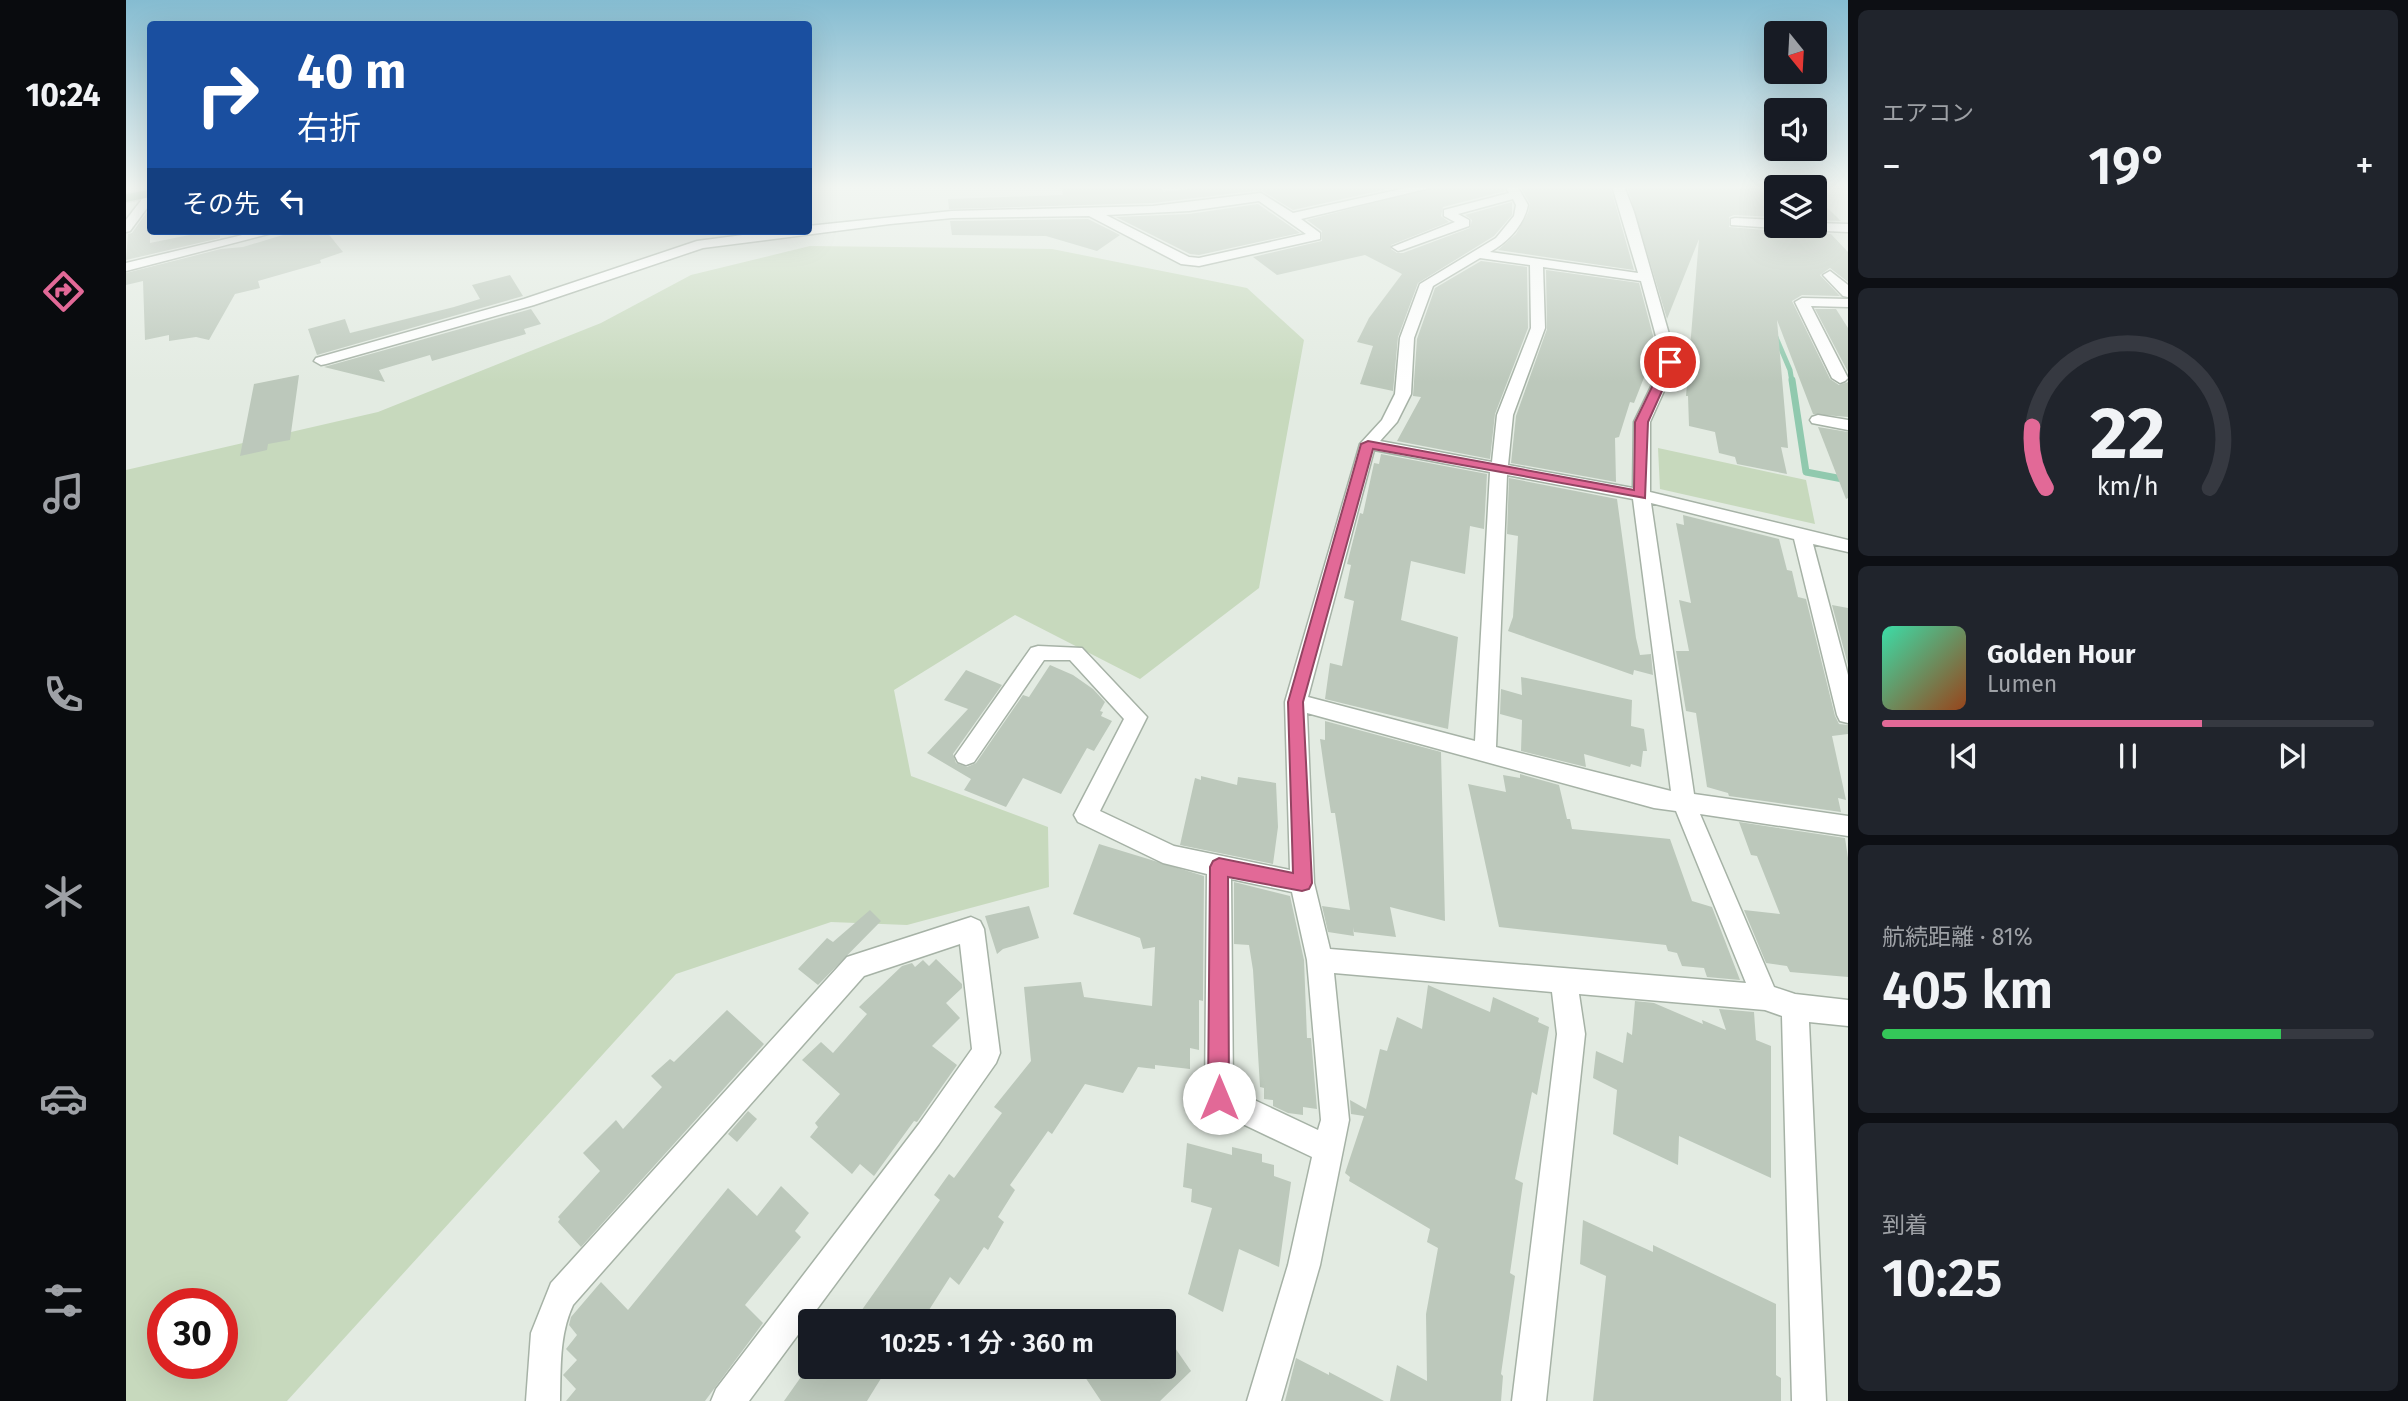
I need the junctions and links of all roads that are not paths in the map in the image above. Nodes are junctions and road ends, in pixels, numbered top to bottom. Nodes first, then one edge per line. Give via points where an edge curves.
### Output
1 (190, 251) edge
2 (679, 251) edge
3 (1167, 251) edge
4 (1247, 251) edge
5 (1482, 251) edge
6 (1639, 251) edge
7 (1477, 254) junction
8 (1536, 262) junction
9 (126, 267) edge
10 (1830, 275) dead end
11 (1647, 278) junction
12 (1848, 293) edge
13 (1848, 303) edge
14 (321, 361) dead end
15 (1840, 378) dead end
16 (1818, 420) dead end
17 (1848, 425) edge
18 (1368, 444) junction
19 (1499, 470) junction
20 (1641, 495) junction
21 (1802, 534) junction
22 (1848, 545) edge
23 (1296, 702) junction
24 (1848, 715) edge
25 (1485, 751) junction
26 (966, 756) dead end
27 (1684, 803) junction
28 (1848, 826) edge
29 (1219, 867) junction
30 (1302, 883) junction
31 (1320, 960) junction
32 (1564, 981) junction
33 (1765, 998) junction
34 (1795, 1007) junction
35 (1848, 1013) edge
36 (1329, 1150) junction
37 (544, 1401) edge
38 (728, 1401) edge
39 (1264, 1401) edge
40 (1529, 1401) edge
41 (1809, 1401) edge

1 - 9 street
2 - 14 street via 529,302
3 - 4 street via 1199,262
5 - 7 street
6 - 11 street
7 - 8 street
7 - 18 street via 1427,284 1407,338 1403,394 1389,422
8 - 11 street
8 - 19 street via 1538,328 1505,415
10 - 12 street
11 - 20 street via 1670,362 1642,422
13 - 15 street via 1802,302
16 - 17 street
18 - 19 street
18 - 23 street
19 - 20 street
19 - 25 street
20 - 21 street
20 - 27 street
21 - 22 street
21 - 24 street
23 - 25 street
23 - 30 street
25 - 27 street
26 - 29 street via 1038,653 1075,653 1136,717 1086,815 1171,856
27 - 28 street
27 - 33 street
29 - 30 street
29 - 36 street via 1219,1098
30 - 31 street
31 - 32 street
31 - 36 street via 1335,1120
32 - 33 street
32 - 40 street via 1571,1034
33 - 34 street
34 - 35 street
34 - 41 street
36 - 39 street via 1304,1265
37 - 38 street via 547,1334 562,1294 856,966 971,929 986,1053

